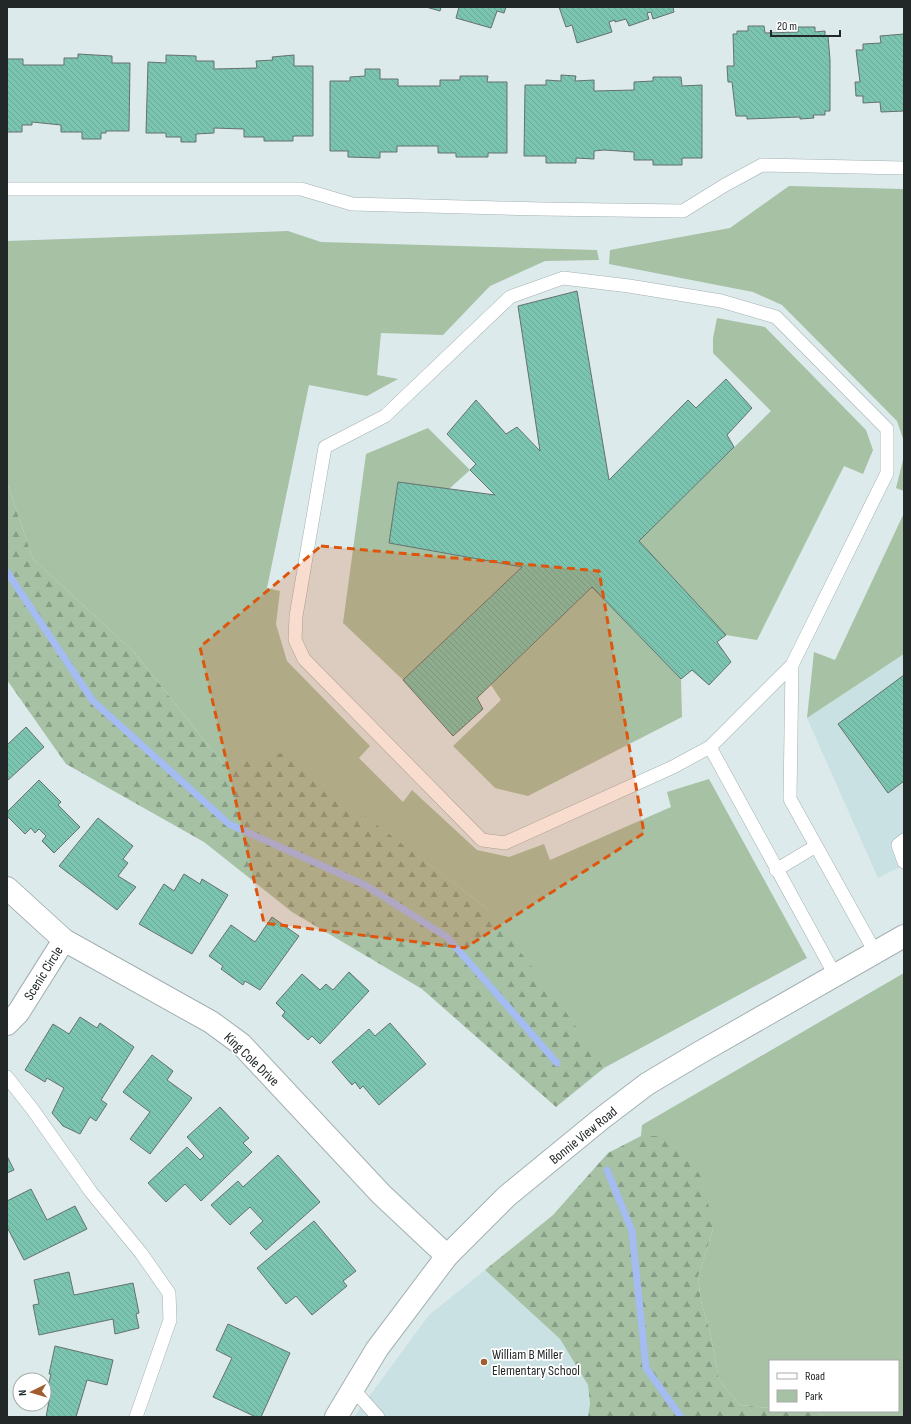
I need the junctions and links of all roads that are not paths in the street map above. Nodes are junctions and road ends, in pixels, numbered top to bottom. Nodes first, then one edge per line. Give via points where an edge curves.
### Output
1 (904, 168) edge
2 (7, 189) edge
3 (792, 665) junction
4 (710, 748) junction
5 (904, 840) edge
6 (816, 846) junction
7 (904, 862) edge
8 (776, 870) junction
9 (7, 888) edge
10 (904, 936) edge
11 (64, 940) junction
12 (875, 952) junction
13 (835, 975) junction
14 (7, 1024) edge
15 (7, 1077) edge
16 (447, 1256) junction
17 (353, 1389) junction
18 (136, 1417) edge
19 (336, 1417) edge
20 (378, 1417) edge

1 - 2 lane via 762,165 683,211 352,204 301,188
3 - 4 lane
3 - 4 lane via 886,473 887,430 776,317 721,301 563,278 510,296 385,416 325,447 296,616 295,640 304,659 482,840 505,843
3 - 6 lane via 790,799
4 - 8 lane
5 - 7 lane via 898,845
6 - 8 lane
6 - 12 lane
8 - 13 lane
9 - 11 street, King Cole Drive
10 - 12 street, Bonnie View Road
11 - 14 street, Scenic Circle via 18,1013
11 - 16 street, King Cole Drive via 211,1022 241,1044 381,1194
12 - 13 street, Bonnie View Road
13 - 16 street, Bonnie View Road via 647,1084 507,1196
15 - 18 lane via 169,1293 170,1320
16 - 17 street, Bonnie View Road via 377,1349
17 - 19 street, Bonnie View Road
17 - 20 lane

